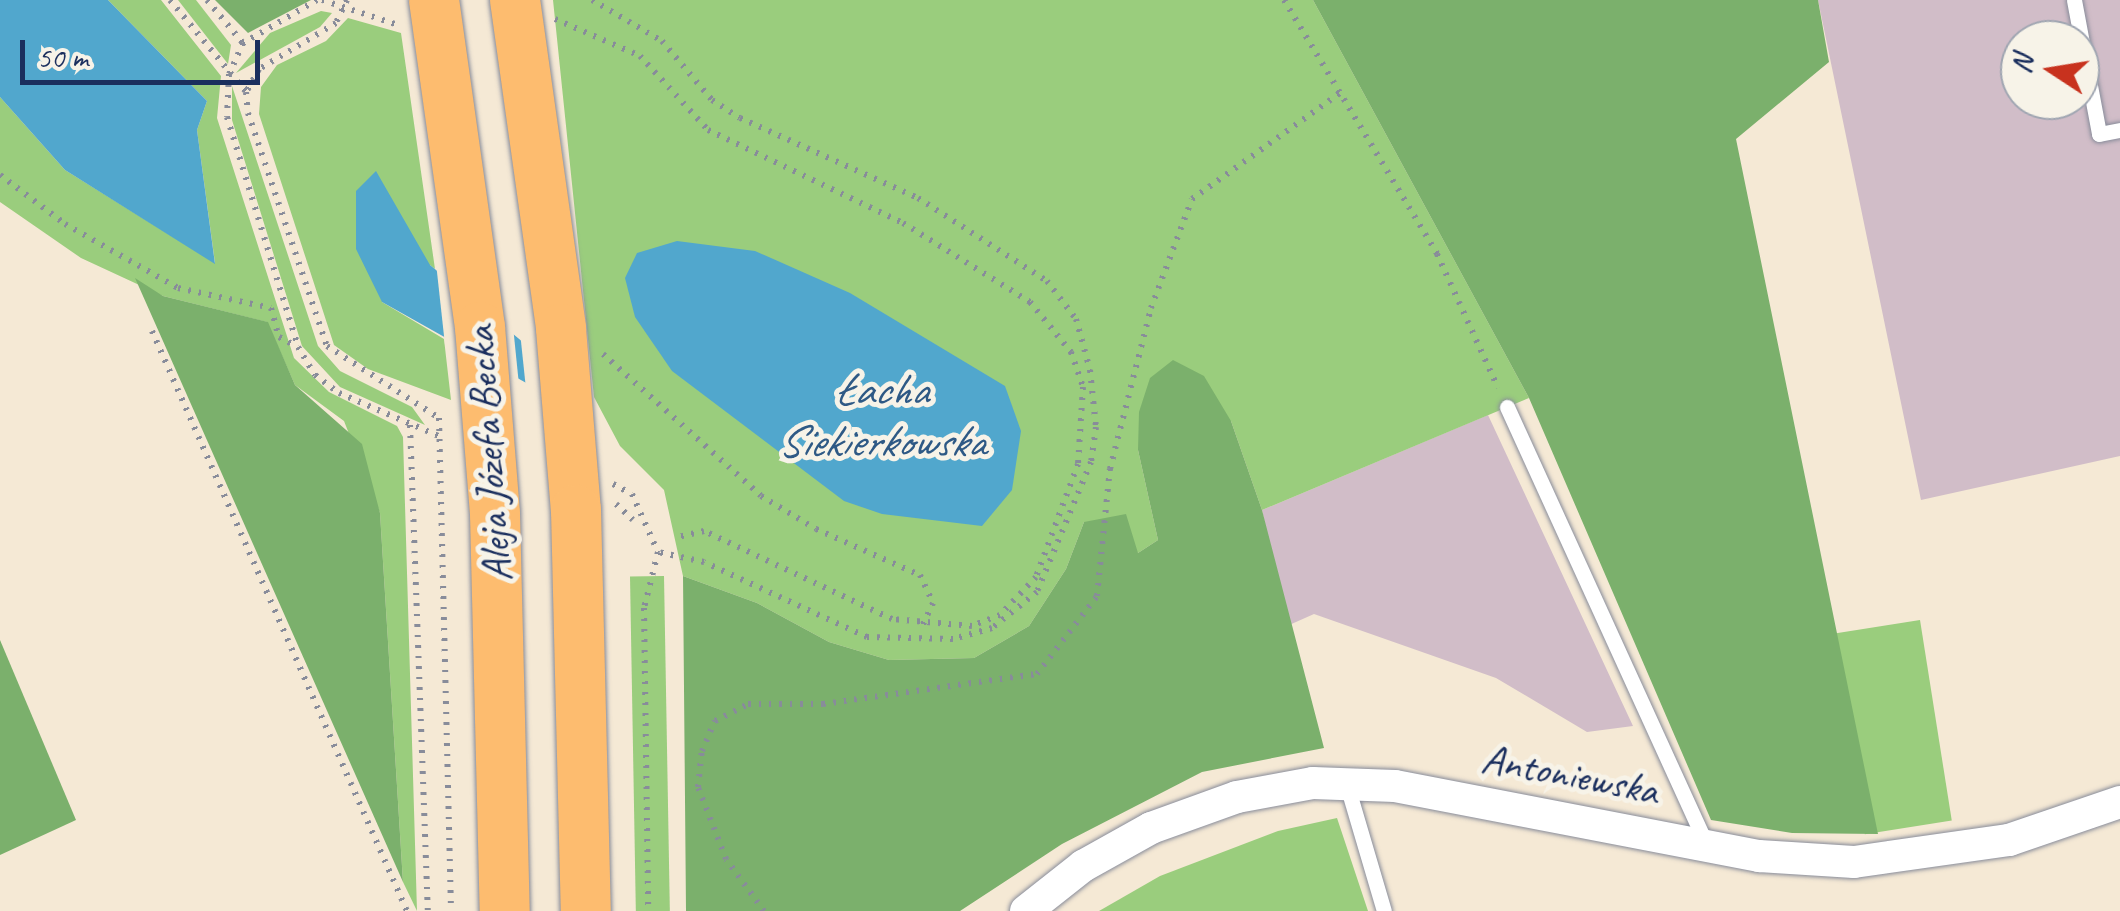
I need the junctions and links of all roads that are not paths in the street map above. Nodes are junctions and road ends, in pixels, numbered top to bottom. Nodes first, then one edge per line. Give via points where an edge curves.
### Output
1 (2074, 0) edge
2 (532, 9) edge
3 (425, 14) edge
4 (2120, 130) edge
5 (1507, 407) road end
6 (1346, 782) junction
7 (2120, 802) edge
8 (1708, 845) junction
9 (506, 911) edge
10 (586, 911) edge
11 (1026, 911) edge
12 (1384, 911) edge

1 - 4 lane via 2099,134
2 - 10 main road, Aleja Józefa Becka, bridge via 576,510
3 - 9 main road, Aleja Józefa Becka, bridge via 480,327 496,514
5 - 8 lane
6 - 8 street, Antoniewska via 1440,793
6 - 11 street, Antoniewska via 1280,788 1193,810 1114,847
6 - 12 lane
7 - 8 street, Antoniewska via 2009,840 1906,859 1814,861

